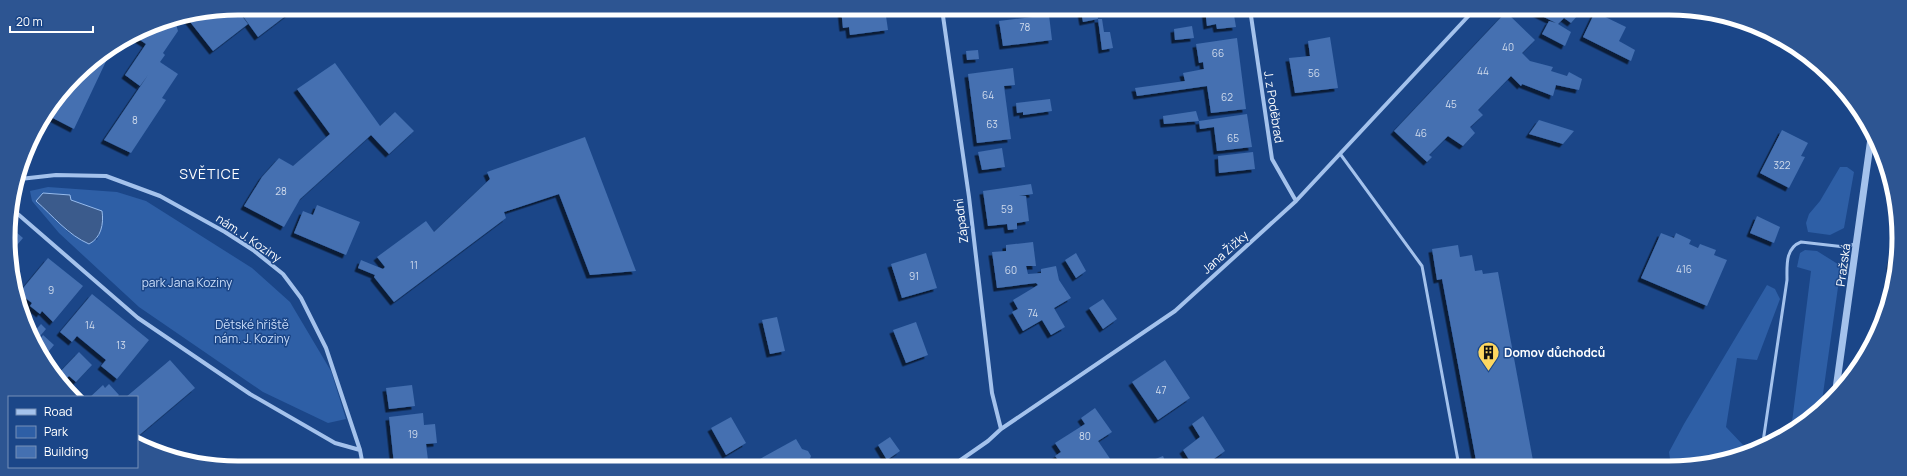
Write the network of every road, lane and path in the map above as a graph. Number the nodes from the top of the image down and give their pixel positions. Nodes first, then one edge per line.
1 (943, 15) edge
2 (1251, 15) edge
3 (1469, 15) edge
4 (1870, 142) edge
5 (1341, 155) junction
6 (23, 179) edge
7 (1296, 201) junction
8 (16, 213) edge
9 (1857, 244) junction
10 (1837, 386) edge
11 (1002, 429) junction
12 (1762, 441) edge
13 (360, 450) junction
14 (362, 461) edge
15 (959, 461) edge
16 (1458, 461) edge

1 - 11 street, Západní
2 - 7 street, J. z Poděbrad
3 - 5 street, Jana Žižky
4 - 9 street, Pražská
5 - 7 street, Jana Žižky
5 - 16 lane
6 - 13 street, nám. J. Koziny
7 - 11 street, Jana Žižky
8 - 13 street
9 - 10 street, Pražská
9 - 12 lane
11 - 15 street, Jana Žižky
13 - 14 street, nám. J. Koziny

